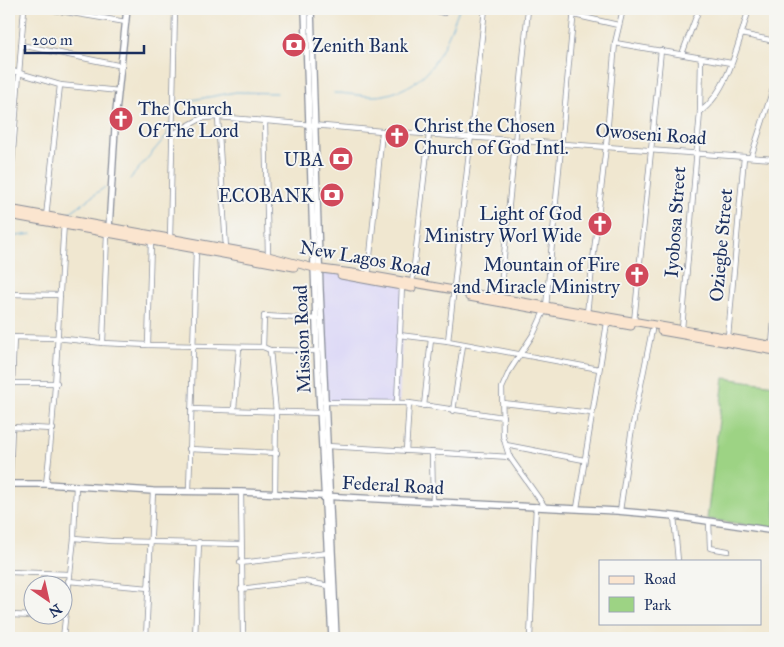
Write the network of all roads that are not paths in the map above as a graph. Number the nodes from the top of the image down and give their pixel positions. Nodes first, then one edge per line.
1 (24, 9) edge
2 (48, 9) edge
3 (127, 9) edge
4 (175, 9) edge
5 (306, 9) edge
6 (311, 9) edge
7 (430, 9) edge
8 (485, 9) edge
9 (528, 9) edge
10 (574, 9) edge
11 (623, 9) edge
12 (698, 9) edge
13 (749, 9) edge
14 (444, 13) dead end
15 (574, 15) junction
16 (126, 22) junction
17 (618, 25) junction
18 (741, 34) junction
19 (775, 41) edge
20 (615, 44) junction
21 (20, 45) junction
22 (661, 50) junction
23 (682, 54) junction
24 (702, 58) junction
25 (731, 63) junction
26 (122, 66) junction
27 (9, 70) edge
28 (18, 72) junction
29 (775, 83) edge
30 (60, 85) junction
31 (119, 91) junction
32 (773, 99) edge
33 (700, 112) junction
34 (218, 117) junction
35 (265, 122) junction
36 (312, 126) junction
37 (382, 131) junction
38 (171, 134) junction
39 (429, 134) junction
40 (470, 137) junction
41 (515, 140) junction
42 (562, 143) junction
43 (606, 146) junction
44 (652, 150) junction
45 (695, 153) junction
46 (744, 157) junction
47 (751, 157) junction
48 (775, 159) edge
49 (9, 203) edge
50 (9, 209) edge
51 (9, 215) edge
52 (46, 217) junction
53 (64, 222) junction
54 (108, 231) junction
55 (170, 239) junction
56 (150, 241) junction
57 (226, 249) junction
58 (196, 250) junction
59 (268, 256) junction
60 (317, 270) junction
61 (368, 278) junction
62 (402, 284) junction
63 (412, 284) junction
64 (454, 292) junction
65 (9, 294) edge
66 (60, 295) junction
67 (500, 297) junction
68 (775, 307) edge
69 (544, 309) junction
70 (587, 313) junction
71 (318, 319) junction
72 (634, 322) junction
73 (607, 323) junction
74 (682, 329) junction
75 (652, 330) junction
76 (399, 335) junction
77 (11, 337) edge
78 (728, 337) junction
79 (56, 338) junction
80 (431, 339) junction
81 (448, 341) junction
82 (103, 343) junction
83 (148, 345) junction
84 (463, 345) junction
85 (194, 346) junction
86 (263, 347) junction
87 (774, 347) edge
88 (239, 348) junction
89 (270, 350) junction
90 (317, 351) junction
91 (520, 354) junction
92 (599, 369) junction
93 (57, 383) junction
94 (10, 384) edge
95 (324, 402) junction
96 (397, 403) junction
97 (409, 403) junction
98 (503, 403) junction
99 (424, 406) junction
100 (191, 408) junction
101 (234, 409) junction
102 (453, 411) junction
103 (276, 412) junction
104 (321, 413) junction
105 (592, 413) junction
106 (503, 417) junction
107 (10, 427) edge
108 (53, 429) junction
109 (506, 445) junction
110 (327, 446) junction
111 (189, 450) junction
112 (406, 451) junction
113 (432, 452) junction
114 (277, 453) junction
115 (510, 457) junction
116 (584, 460) junction
117 (9, 481) edge
118 (46, 484) junction
119 (76, 485) junction
120 (153, 491) junction
121 (189, 491) junction
122 (241, 492) junction
123 (275, 494) junction
124 (328, 497) junction
125 (433, 501) junction
126 (536, 506) junction
127 (545, 507) junction
128 (576, 508) junction
129 (620, 511) junction
130 (674, 516) junction
131 (709, 521) junction
132 (775, 531) edge
133 (74, 538) junction
134 (151, 542) junction
135 (199, 542) junction
136 (240, 544) junction
137 (728, 551) dead end
138 (328, 553) junction
139 (678, 560) edge
140 (240, 563) junction
141 (9, 572) edge
142 (69, 574) joint
143 (72, 581) edge
144 (329, 586) junction
145 (149, 588) junction
146 (242, 589) junction
147 (9, 615) edge
148 (22, 615) edge
149 (64, 624) edge
150 (63, 638) edge
151 (146, 638) edge
152 (195, 638) edge
153 (243, 638) edge
154 (332, 638) edge
155 (336, 638) edge
156 (530, 638) edge

1 - 21 street
2 - 16 street
3 - 16 street
4 - 38 street
5 - 36 street, Mission Road
6 - 36 street, Mission Road
7 - 14 street
8 - 40 street
9 - 41 street
10 - 15 street
11 - 17 street
12 - 23 street
13 - 18 street
15 - 17 street
15 - 42 street
16 - 26 street
17 - 20 street
18 - 19 street
18 - 25 street
20 - 22 street
20 - 43 street
21 - 26 street
21 - 28 street
22 - 23 street
22 - 44 street
23 - 24 street
24 - 25 street
24 - 33 street, Iyobosa Street
25 - 33 street
26 - 31 street
27 - 28 street
28 - 30 street
28 - 49 street
29 - 32 street
30 - 31 street
30 - 52 street
31 - 54 street
32 - 47 street
33 - 45 street, Iyobosa Street
34 - 35 street, Owoseni Road
34 - 38 street, Owoseni Road
34 - 57 street
35 - 36 street, Owoseni Road
35 - 59 street
36 - 37 street, Owoseni Road
36 - 60 street, Mission Road
37 - 39 street, Owoseni Road
37 - 61 street
38 - 55 street
39 - 40 street, Owoseni Road
39 - 63 street
40 - 41 street, Owoseni Road
40 - 64 street
41 - 42 street, Owoseni Road
41 - 67 street
42 - 43 street, Owoseni Road
42 - 69 street
43 - 44 street, Owoseni Road
43 - 70 street
44 - 45 street, Owoseni Road
44 - 72 street
45 - 46 street, Owoseni Road
45 - 74 street, Iyobosa Street
46 - 47 street, Owoseni Road
46 - 78 street, Oziegbe Street
47 - 48 street, Owoseni Road
50 - 52 main road, New Lagos Road
51 - 53 main road, New Lagos Road
52 - 53 main road, New Lagos Road
53 - 54 main road, New Lagos Road
53 - 66 street
54 - 55 main road, New Lagos Road
54 - 56 main road, New Lagos Road
54 - 82 street
55 - 57 main road, New Lagos Road
56 - 58 main road, New Lagos Road
56 - 83 street
57 - 59 main road, New Lagos Road
58 - 60 main road, New Lagos Road
58 - 85 street
59 - 60 main road, New Lagos Road
60 - 61 main road, New Lagos Road
60 - 71 street, Mission Road
60 - 95 street, Mission Road
61 - 62 main road, New Lagos Road
62 - 63 main road, New Lagos Road
62 - 64 main road, New Lagos Road
62 - 76 street
63 - 64 main road, New Lagos Road
64 - 67 main road, New Lagos Road
64 - 69 main road, New Lagos Road
64 - 81 street
65 - 66 street
66 - 79 street
67 - 69 main road, New Lagos Road
68 - 87 street
69 - 70 main road, New Lagos Road
69 - 73 main road, New Lagos Road
69 - 91 street
70 - 72 main road, New Lagos Road
71 - 86 street
71 - 90 street, Mission Road
72 - 74 main road, New Lagos Road
73 - 75 main road, New Lagos Road
73 - 92 street
74 - 78 main road, New Lagos Road
75 - 87 main road, New Lagos Road
75 - 129 street
76 - 80 street
76 - 96 street
77 - 79 street
77 - 94 street
78 - 87 main road, New Lagos Road
79 - 82 street
79 - 93 street
80 - 81 street
80 - 99 street
81 - 84 street
82 - 83 street
83 - 85 street
84 - 91 street
84 - 102 street
85 - 88 street
85 - 100 street
86 - 88 street
86 - 89 street
88 - 101 street
89 - 90 street
89 - 103 street
90 - 104 street, Mission Road
91 - 92 street
91 - 98 street
92 - 105 street
93 - 94 street
93 - 108 street
95 - 96 street
95 - 110 street, Mission Road
96 - 97 street
97 - 99 street
97 - 112 street
98 - 105 street
98 - 106 street
99 - 102 street
100 - 101 street
100 - 111 street
101 - 103 street
102 - 106 street
103 - 104 street
103 - 114 street
104 - 124 street, Mission Road
105 - 116 street
106 - 109 street
107 - 108 street
107 - 117 street
108 - 118 street
109 - 115 street
109 - 116 street
110 - 112 street
110 - 124 street, Mission Road
111 - 114 street
111 - 121 street
112 - 113 street
113 - 115 street
113 - 125 street
114 - 123 street
115 - 127 street
116 - 128 street
117 - 118 street, Federal Road
118 - 119 street, Federal Road
119 - 120 street, Federal Road
119 - 133 street
120 - 121 street, Federal Road
120 - 134 street
121 - 122 street, Federal Road
122 - 123 street, Federal Road
122 - 136 street
123 - 124 street, Federal Road
124 - 125 street, Federal Road
124 - 138 street, Mission Road
124 - 155 street, Mission Road
125 - 126 street, Federal Road
126 - 127 street, Federal Road
126 - 156 street
127 - 128 street, Federal Road
128 - 129 street, Federal Road
129 - 130 street, Federal Road
130 - 131 street, Federal Road
130 - 139 street
131 - 132 street, Federal Road
131 - 137 street
133 - 134 street
133 - 142 street
134 - 135 street
134 - 145 street
135 - 136 street
135 - 152 street
136 - 140 street
138 - 140 street
138 - 144 street, Mission Road
140 - 146 street
141 - 142 street
143 - 145 street
144 - 146 street
144 - 154 street, Mission Road
145 - 151 street
146 - 153 street
147 - 148 street
149 - 150 street

